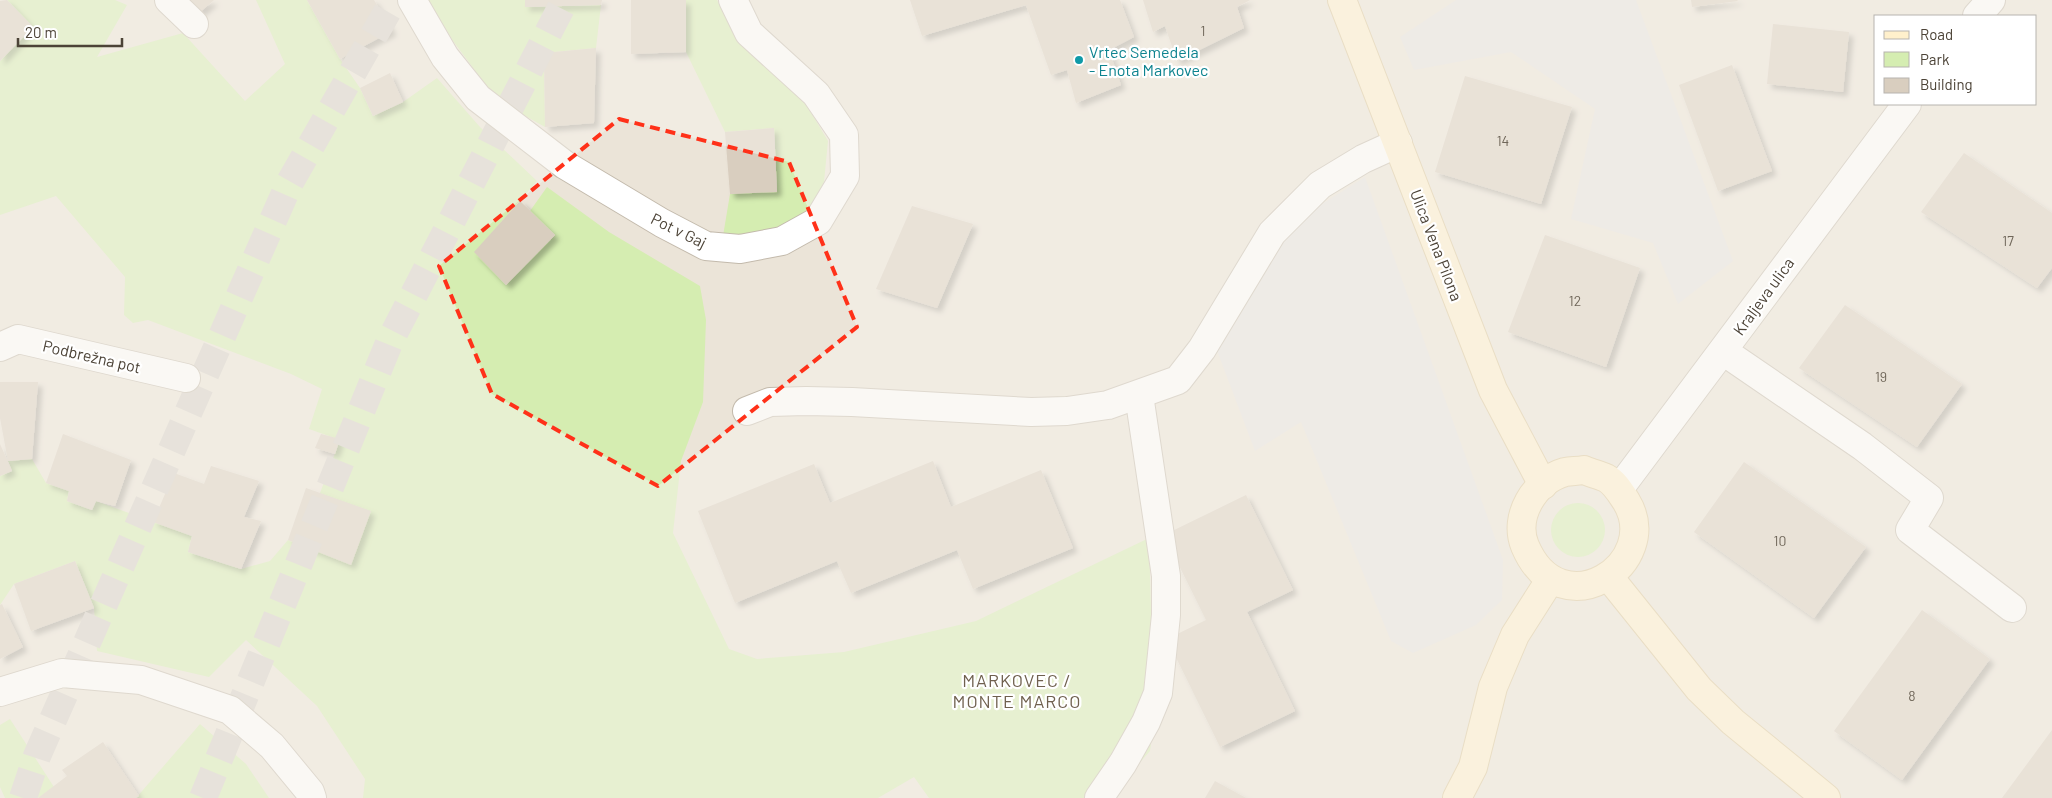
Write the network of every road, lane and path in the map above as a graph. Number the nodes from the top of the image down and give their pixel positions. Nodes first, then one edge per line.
1 (168, 0) edge
2 (412, 0) edge
3 (733, 0) edge
4 (1342, 0) edge
5 (1991, 0) edge
6 (1978, 15) edge
7 (194, 24) dead end
8 (1906, 105) edge
9 (1398, 143) junction
10 (0, 347) edge
11 (1723, 352) junction
12 (186, 378) dead end
13 (1140, 395) junction
14 (747, 411) dead end
15 (1543, 485) junction
16 (1619, 489) junction
17 (1609, 577) junction
18 (1550, 580) junction
19 (2012, 608) dead end
20 (0, 692) edge
21 (312, 798) edge
22 (1099, 798) edge
23 (1457, 798) edge
24 (1826, 798) edge

1 - 7 street
2 - 3 street, Pot v Gaj
4 - 9 street, Ulica Vena Pilona
5 - 6 street
8 - 11 street, Kraljeva ulica
9 - 13 street
9 - 15 street, Ulica Vena Pilona
10 - 12 street, Podbrežna pot
11 - 16 street, Kraljeva ulica
11 - 19 street
13 - 14 street
13 - 22 street
15 - 16 street
15 - 18 street
16 - 17 street
17 - 18 street
17 - 24 street
18 - 23 street
20 - 21 street

